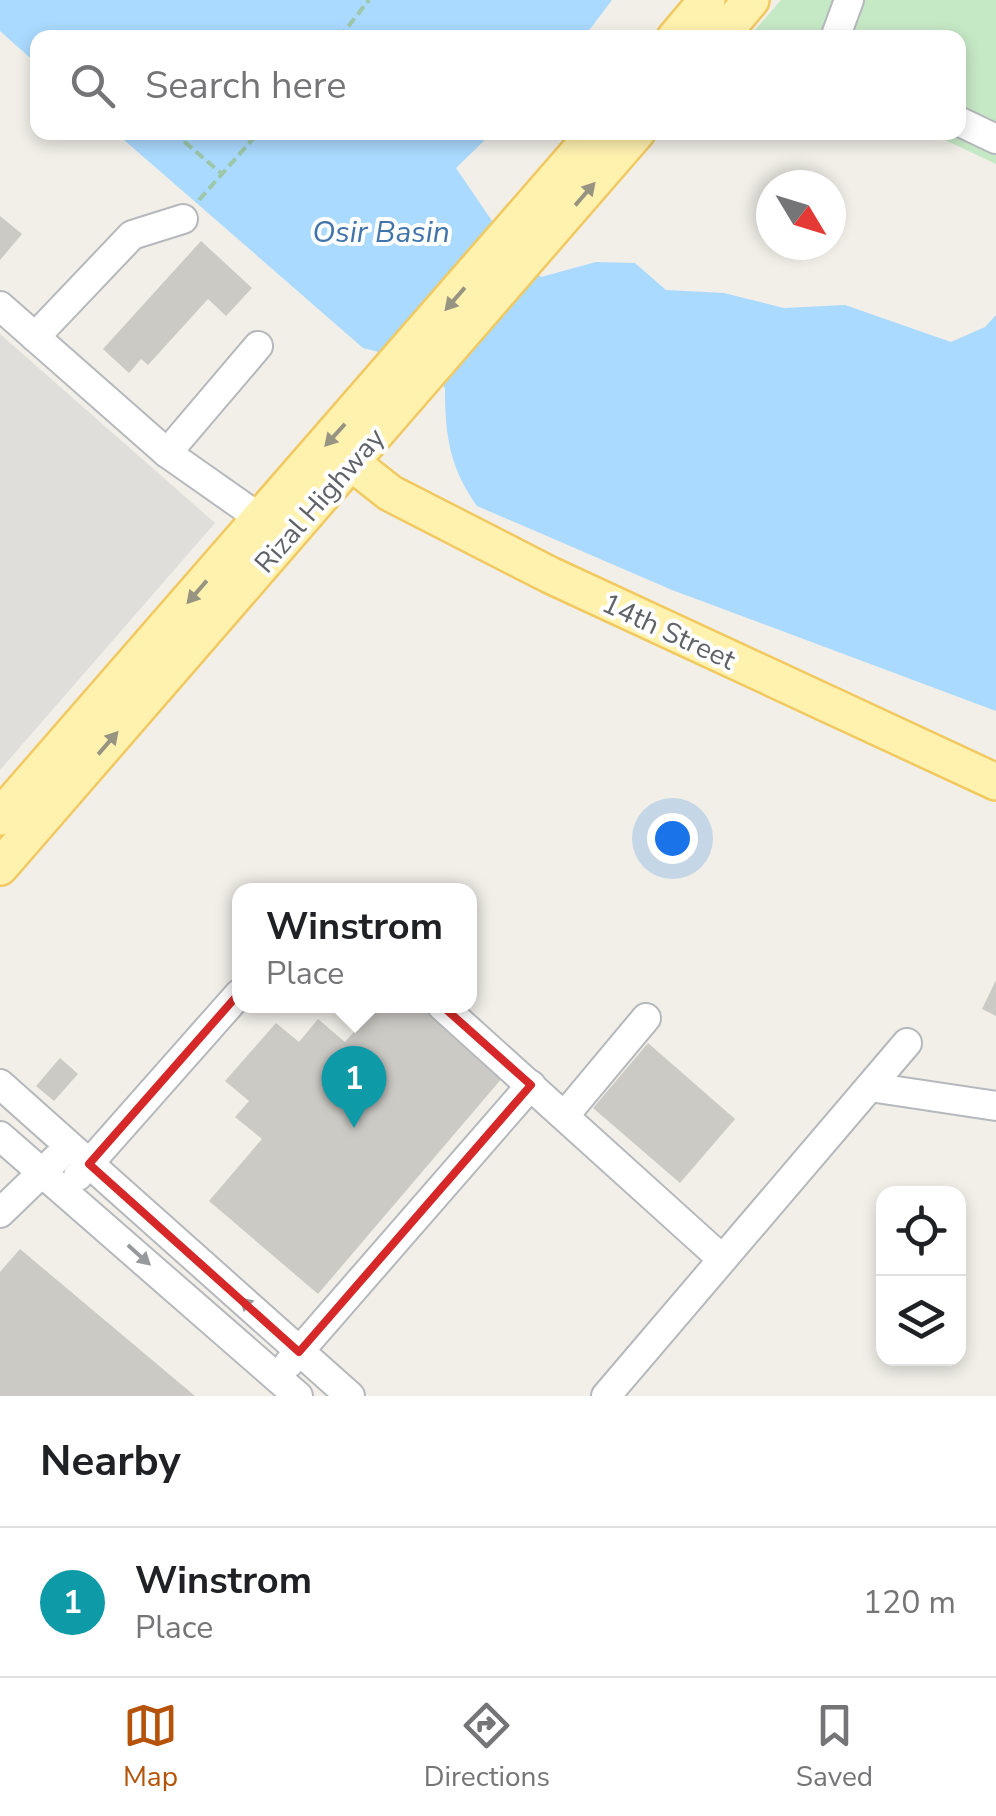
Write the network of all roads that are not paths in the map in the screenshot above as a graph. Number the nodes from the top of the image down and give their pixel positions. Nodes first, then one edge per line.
1 (707, 0) edge
2 (751, 0) edge
3 (850, 0) edge
4 (683, 30) edge
5 (725, 30) edge
6 (838, 30) edge
7 (966, 125) edge
8 (996, 138) edge
9 (591, 140) edge
10 (629, 140) edge
11 (183, 219) road end
12 (522, 245) junction
13 (0, 306) edge
14 (35, 337) junction
15 (258, 346) dead end
16 (411, 372) junction
17 (167, 453) junction
18 (352, 463) junction
19 (261, 519) junction
20 (996, 782) edge
21 (0, 817) edge
22 (0, 867) edge
23 (232, 1001) edge
24 (450, 1013) edge
25 (646, 1018) dead end
26 (907, 1043) dead end
27 (0, 1084) edge
28 (531, 1085) junction
29 (870, 1086) junction
30 (996, 1106) edge
31 (565, 1115) junction
32 (0, 1136) edge
33 (78, 1154) junction
34 (55, 1182) junction
35 (0, 1214) edge
36 (722, 1259) junction
37 (299, 1352) junction
38 (276, 1377) junction
39 (298, 1396) edge
40 (350, 1396) edge
41 (606, 1396) edge

1 - 4 main road
2 - 5 main road
3 - 6 street
7 - 8 street
9 - 12 main road, Rizal Highway
12 -> 10 main road, Rizal Highway
11 - 14 street
12 - 16 main road, Rizal Highway
13 - 14 street
14 - 17 street
15 - 17 street
16 - 18 main road, Rizal Highway
16 -> 19 main road, Rizal Highway
17 - 19 street
18 - 20 main road, 14th Street
22 -> 18 main road, Rizal Highway
19 -> 21 main road, Rizal Highway
23 - 33 street
24 - 28 street
25 - 31 street
26 - 29 street
27 - 33 street
28 - 31 street
28 - 37 street
29 - 30 street
29 - 36 street
31 - 36 street
32 - 34 street
33 - 34 street
37 -> 33 street
34 - 35 street
34 -> 38 street
36 - 41 street
37 - 38 street
37 - 40 street
38 - 39 street

